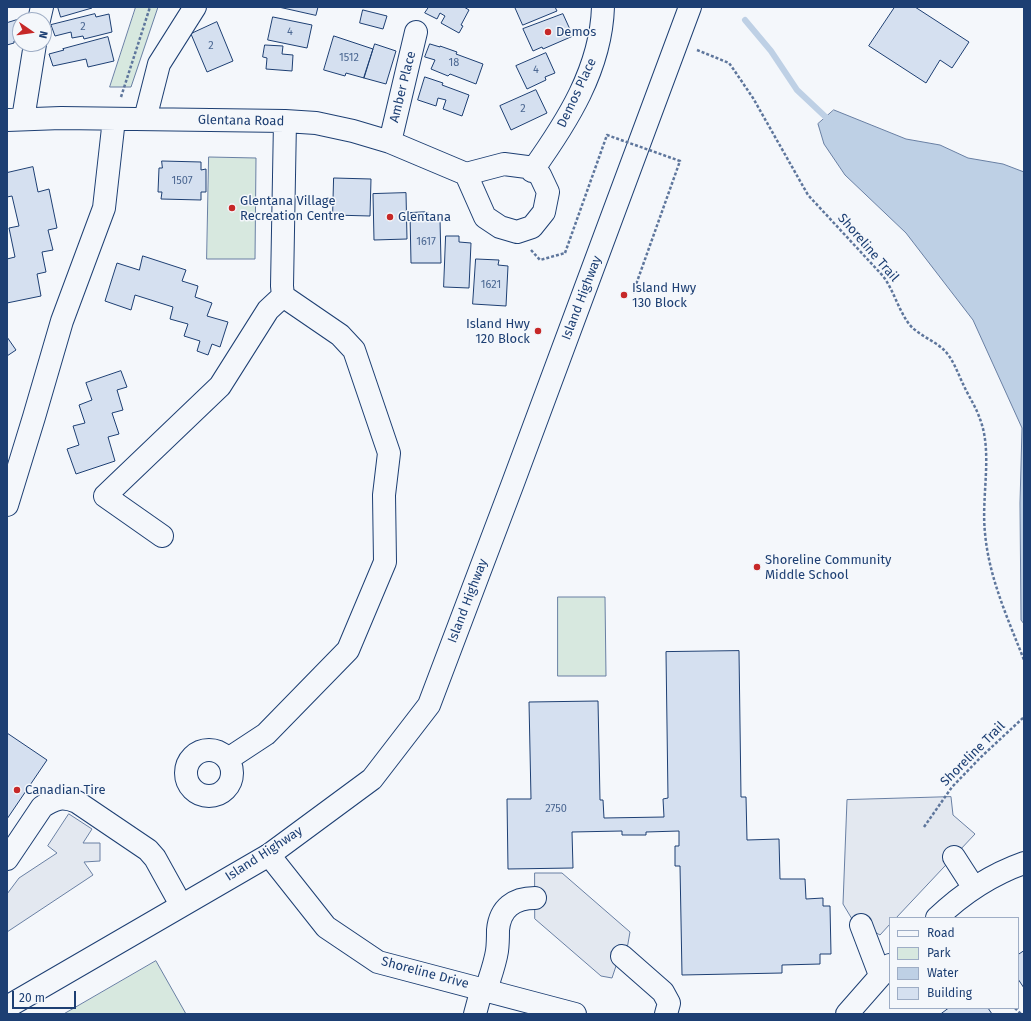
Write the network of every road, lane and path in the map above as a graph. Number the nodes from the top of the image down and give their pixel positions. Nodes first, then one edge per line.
1 (150, 7) edge
2 (195, 7) edge
3 (603, 7) edge
4 (690, 7) edge
5 (416, 32) dead end
6 (678, 43) junction
7 (33, 52) edge
8 (15, 119) edge
9 (114, 119) junction
10 (145, 119) junction
11 (285, 121) junction
12 (390, 142) junction
13 (532, 171) junction
14 (466, 174) junction
15 (524, 230) junction
16 (632, 293) dead end
17 (283, 296) junction
18 (7, 505) edge
19 (162, 536) dead end
20 (1024, 660) edge
21 (1024, 717) edge
22 (228, 760) dead end
23 (924, 827) dead end
24 (269, 854) junction
25 (954, 857) dead end
26 (7, 859) edge
27 (1024, 862) edge
28 (974, 888) junction
29 (535, 898) dead end
30 (181, 905) junction
31 (938, 917) edge
32 (862, 925) dead end
33 (622, 956) dead end
34 (885, 970) edge
35 (484, 989) junction
36 (517, 1006) edge
37 (7, 1007) edge
38 (475, 1014) edge
39 (575, 1014) edge
40 (666, 1014) edge
41 (847, 1014) edge

1 - 9 path
2 - 10 street
3 - 13 street, Demos Place
4 - 6 street, Island Highway
5 - 12 street, Amber Place
6 - 20 path, Shoreline Trail
6 - 24 street, Island Highway
7 - 8 street
8 - 9 street, Glentana Road
9 - 10 street, Glentana Road
9 - 18 street
10 - 11 street, Glentana Road
11 - 12 street, Glentana Road
11 - 17 street
12 - 14 street, Glentana Road
13 - 14 street
13 - 15 street
14 - 15 street
15 - 16 path, bridge
17 - 19 street
17 - 22 street
21 - 23 path, Shoreline Trail
24 - 30 street, Island Highway
24 - 35 street, Shoreline Drive
25 - 28 street
26 - 30 street
27 - 28 street
28 - 31 street
29 - 35 street
30 - 37 street, Island Highway
32 - 34 street
33 - 40 street
34 - 41 street
35 - 36 street, Shoreline Drive
35 - 38 street
36 - 39 street, Shoreline Drive

